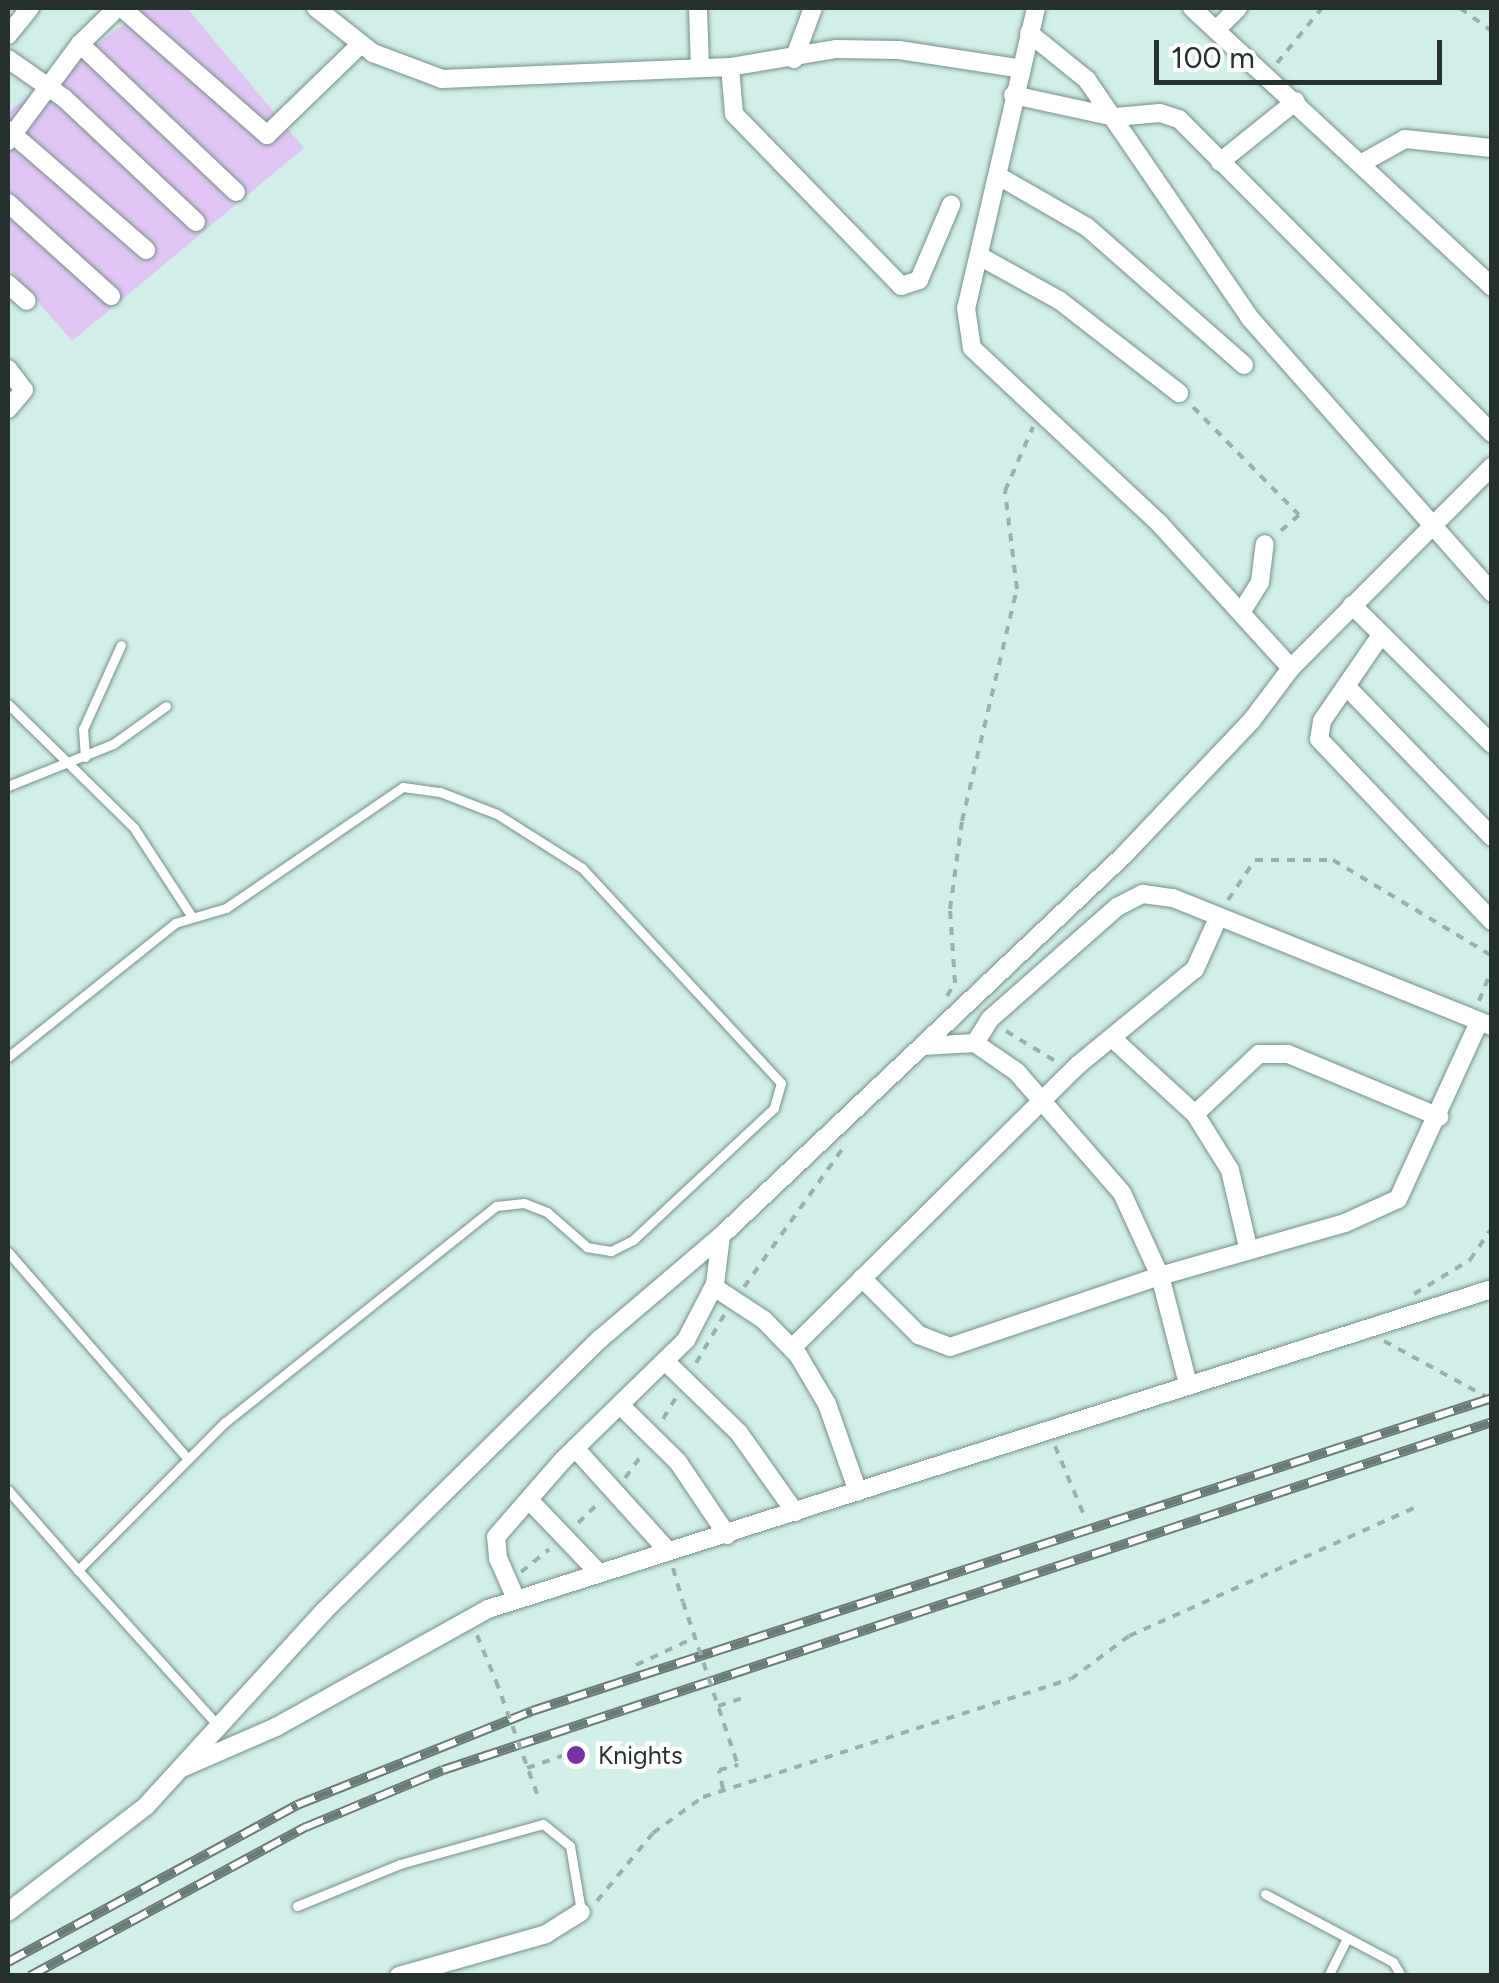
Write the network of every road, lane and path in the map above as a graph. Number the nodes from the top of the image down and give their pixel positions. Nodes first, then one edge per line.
1 (30, 8) edge
2 (119, 8) edge
3 (316, 8) edge
4 (698, 8) edge
5 (813, 8) edge
6 (1036, 8) edge
7 (1192, 8) edge
8 (1238, 8) edge
9 (1322, 8) edge
10 (1460, 8) edge
11 (1216, 30) junction
12 (1492, 31) edge
13 (1030, 33) junction
14 (8, 35) edge
15 (80, 44) junction
16 (360, 44) junction
17 (8, 59) edge
18 (794, 59) junction
19 (730, 67) junction
20 (700, 68) junction
21 (1017, 68) junction
22 (1268, 74) junction
23 (49, 86) junction
24 (1013, 96) junction
25 (1296, 101) junction
26 (1115, 117) junction
27 (10, 135) edge
28 (1492, 148) edge
29 (1220, 162) junction
30 (1362, 162) junction
31 (1000, 177) junction
32 (236, 192) dead end
33 (8, 203) edge
34 (951, 206) dead end
35 (196, 222) dead end
36 (146, 250) dead end
37 (980, 257) junction
38 (8, 284) edge
39 (1492, 288) edge
40 (111, 296) dead end
41 (27, 301) dead end
42 (1244, 364) dead end
43 (8, 369) edge
44 (1179, 393) joint
45 (8, 408) edge
46 (1040, 412) junction
47 (1492, 432) edge
48 (1492, 466) edge
49 (1432, 525) junction
50 (1265, 544) joint
51 (1492, 593) edge
52 (1352, 606) junction
53 (1242, 611) junction
54 (1381, 635) junction
55 (120, 646) dead end
56 (1292, 668) junction
57 (1346, 686) junction
58 (8, 704) edge
59 (166, 706) dead end
60 (1492, 744) edge
61 (85, 757) junction
62 (71, 764) junction
63 (8, 786) edge
64 (1492, 837) edge
65 (192, 916) junction
66 (1218, 918) junction
67 (1492, 921) edge
68 (1492, 956) edge
69 (1492, 968) edge
70 (945, 998) dead end
71 (990, 1019) junction
72 (1485, 1024) edge
73 (1112, 1038) junction
74 (975, 1044) junction
75 (922, 1046) junction
76 (8, 1057) edge
77 (1078, 1065) junction
78 (1042, 1100) junction
79 (1195, 1114) junction
80 (1439, 1116) junction
81 (1492, 1227) edge
82 (720, 1236) junction
83 (1248, 1246) junction
84 (8, 1252) edge
85 (1160, 1276) junction
86 (862, 1278) junction
87 (714, 1287) junction
88 (1492, 1288) edge
89 (1406, 1298) dead end
90 (1358, 1327) junction
91 (792, 1348) junction
92 (665, 1361) junction
93 (1188, 1384) junction
94 (1486, 1396) dead end
95 (620, 1405) junction
96 (1050, 1434) junction
97 (576, 1448) junction
98 (188, 1459) junction
99 (8, 1490) edge
100 (858, 1492) junction
101 (528, 1500) junction
102 (1418, 1506) dead end
103 (795, 1512) junction
104 (1086, 1520) dead end
105 (727, 1535) junction
106 (668, 1551) junction
107 (78, 1570) junction
108 (598, 1573) junction
109 (675, 1579) dead end
110 (516, 1599) junction
111 (696, 1636) junction
112 (478, 1637) dead end
113 (636, 1663) dead end
114 (744, 1697) dead end
115 (718, 1706) junction
116 (216, 1724) junction
117 (562, 1756) dead end
118 (182, 1768) junction
119 (528, 1768) junction
120 (722, 1789) junction
121 (539, 1799) dead end
122 (1265, 1894) dead end
123 (297, 1906) dead end
124 (8, 1912) edge
125 (581, 1912) junction
126 (1348, 1938) junction
127 (399, 1976) edge
128 (1328, 1976) edge
129 (1402, 1976) edge

1 - 14 street
2 - 15 street
2 - 16 street
3 - 16 street
4 - 20 street
5 - 18 street
6 - 13 street
7 - 11 street
8 - 11 street
9 - 22 path
10 - 12 path
11 - 22 street
13 - 21 street
13 - 26 street
15 - 23 street
15 - 32 street
16 - 20 street
17 - 23 street
18 - 19 street
18 - 21 street
19 - 20 street
19 - 34 street
21 - 24 street
22 - 25 street
23 - 27 street
23 - 35 street
24 - 26 street
24 - 31 street
25 - 29 street
25 - 30 street
26 - 29 street
26 - 49 street
27 - 36 street
28 - 30 street
29 - 47 street
30 - 39 street
31 - 37 street
31 - 42 street
33 - 40 street
37 - 44 street
37 - 46 street
38 - 41 street
43 - 45 street
44 - 50 path
46 - 53 street
46 - 70 path
48 - 49 street
49 - 51 street
49 - 52 street
50 - 53 street
52 - 54 street
52 - 56 street
53 - 56 street
54 - 57 street
54 - 60 street
55 - 61 lane
56 - 75 street
57 - 64 street
57 - 67 street
58 - 62 lane
59 - 61 lane
61 - 62 lane
62 - 63 lane
62 - 65 lane
65 - 76 lane
65 - 98 lane
66 - 68 path
66 - 71 street
66 - 72 street
66 - 73 street
69 - 72 path
71 - 74 street
71 - 77 path
72 - 80 street
73 - 77 street
73 - 79 street
74 - 75 street
74 - 78 street
75 - 82 street
77 - 78 street
78 - 85 street
78 - 86 street
79 - 80 street
79 - 83 street
80 - 83 street
81 - 89 path
82 - 87 street
82 - 116 street
83 - 85 street
84 - 98 lane
85 - 86 street
85 - 93 street
86 - 91 street
87 - 91 street
87 - 92 street
88 - 90 street
90 - 93 street
90 - 94 path
91 - 100 street
92 - 95 street
92 - 103 street
93 - 96 street
95 - 97 street
95 - 105 street
96 - 100 street
96 - 104 path
97 - 101 street
97 - 106 street
98 - 107 lane
99 - 107 lane
100 - 103 street
101 - 108 street
101 - 110 street
102 - 120 path
103 - 105 street
105 - 106 street
106 - 108 street
107 - 116 lane
108 - 110 street
109 - 111 path, bridge
110 - 118 street
111 - 113 path
111 - 115 path, bridge
112 - 119 path, bridge
114 - 115 path
115 - 120 path, bridge
116 - 118 street
117 - 119 path
118 - 124 street
119 - 121 path, bridge
120 - 125 path
122 - 126 lane
123 - 125 lane
125 - 127 street
126 - 128 lane
126 - 129 lane

